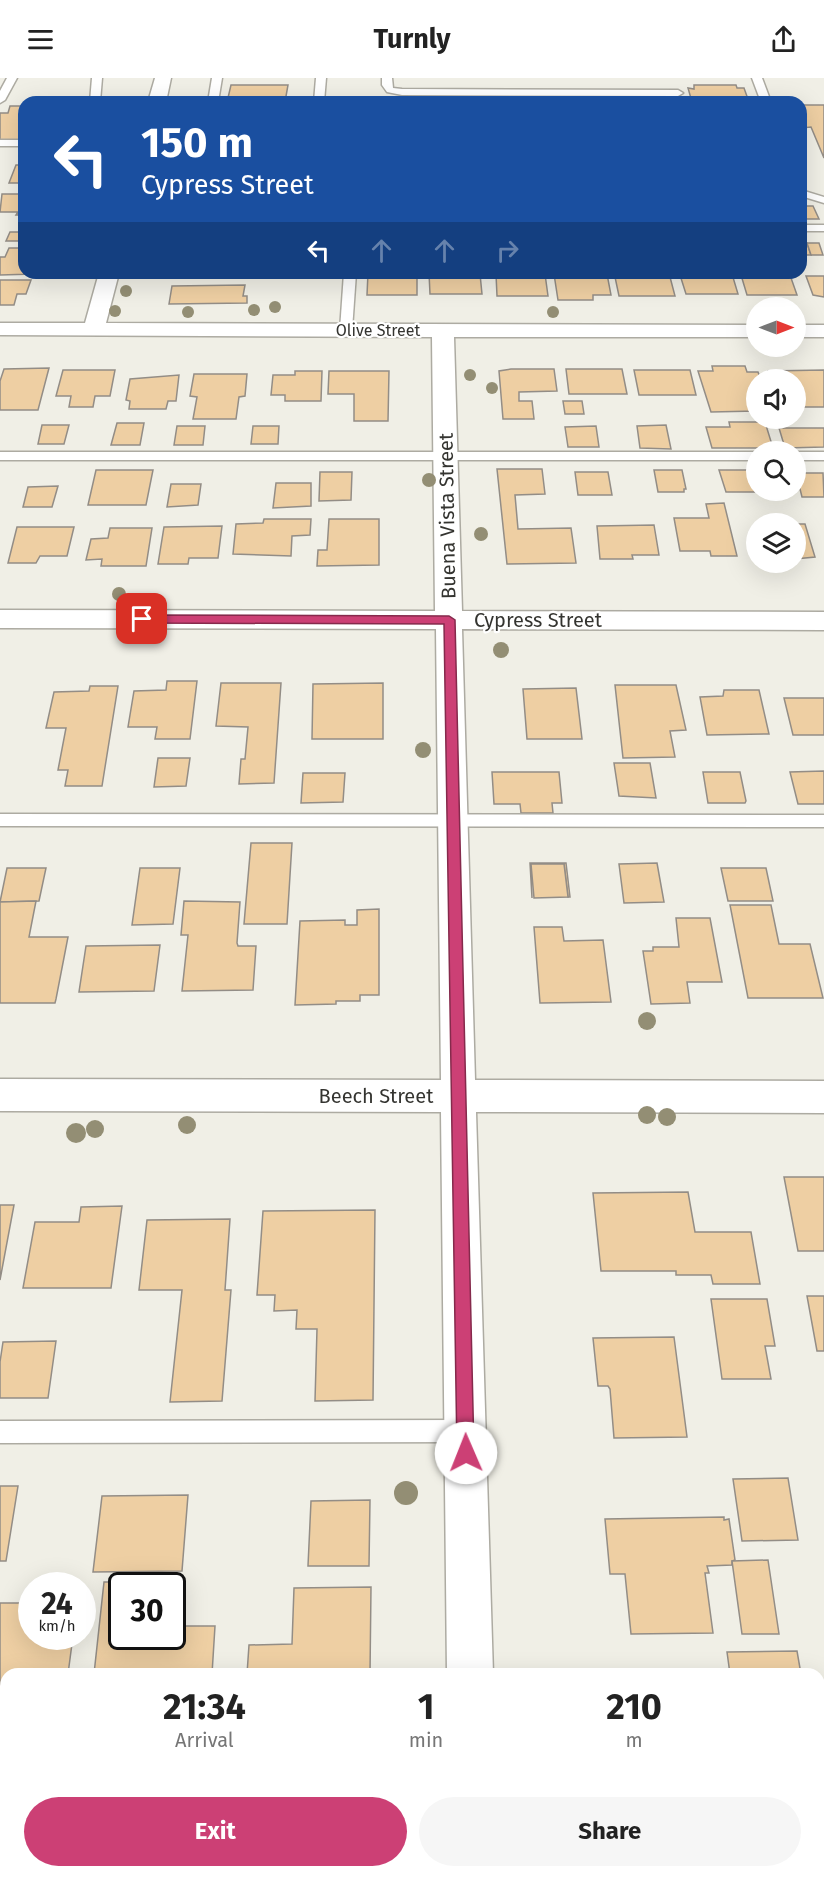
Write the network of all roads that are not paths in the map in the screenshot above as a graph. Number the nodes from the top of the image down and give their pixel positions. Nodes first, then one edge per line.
1 (12, 78) edge
2 (97, 78) edge
3 (163, 78) edge
4 (217, 78) edge
5 (321, 78) edge
6 (387, 78) edge
7 (757, 78) edge
8 (390, 90) junction
9 (571, 93) edge
10 (678, 94) edge
11 (96, 96) edge
12 (158, 96) edge
13 (214, 96) edge
14 (320, 96) edge
15 (383, 96) edge
16 (764, 96) edge
17 (0, 100) edge
18 (0, 143) edge
19 (18, 143) edge
20 (807, 195) edge
21 (824, 200) edge
22 (807, 228) edge
23 (824, 228) edge
24 (107, 279) edge
25 (350, 279) edge
26 (0, 329) edge
27 (94, 330) junction
28 (346, 330) junction
29 (443, 330) junction
30 (746, 331) edge
31 (806, 331) edge
32 (824, 331) edge
33 (0, 456) edge
34 (446, 456) junction
35 (746, 456) edge
36 (806, 456) edge
37 (824, 456) edge
38 (0, 619) edge
39 (449, 620) junction
40 (824, 621) edge
41 (0, 820) edge
42 (453, 820) junction
43 (824, 821) edge
44 (0, 1095) edge
45 (458, 1096) junction
46 (824, 1097) edge
47 (465, 1431) junction
48 (0, 1432) edge
49 (470, 1668) edge

1 - 17 lane
2 - 11 lane
3 - 12 street
4 - 13 lane
5 - 14 lane
6 - 8 lane
7 - 16 lane
8 - 9 lane
8 - 15 lane
9 - 10 lane
18 - 19 lane
20 - 21 lane
22 - 23 lane
24 - 27 street
25 - 28 lane
26 - 27 street, Olive Street
27 - 28 street, Olive Street
28 - 29 street, Olive Street
29 - 30 street, Olive Street
29 - 34 street, Buena Vista Street
31 - 32 street
33 - 34 lane
34 - 35 lane
34 - 39 street, Buena Vista Street
36 - 37 lane
38 - 39 street, Cypress Street
39 - 40 street, Cypress Street
39 - 42 street, Buena Vista Street
41 - 42 lane
42 - 43 lane
42 - 45 street, Buena Vista Street
44 - 45 street, Beech Street
45 - 46 street, Beech Street
45 - 47 street, Buena Vista Street
47 - 48 lane
47 - 49 street, Buena Vista Street

